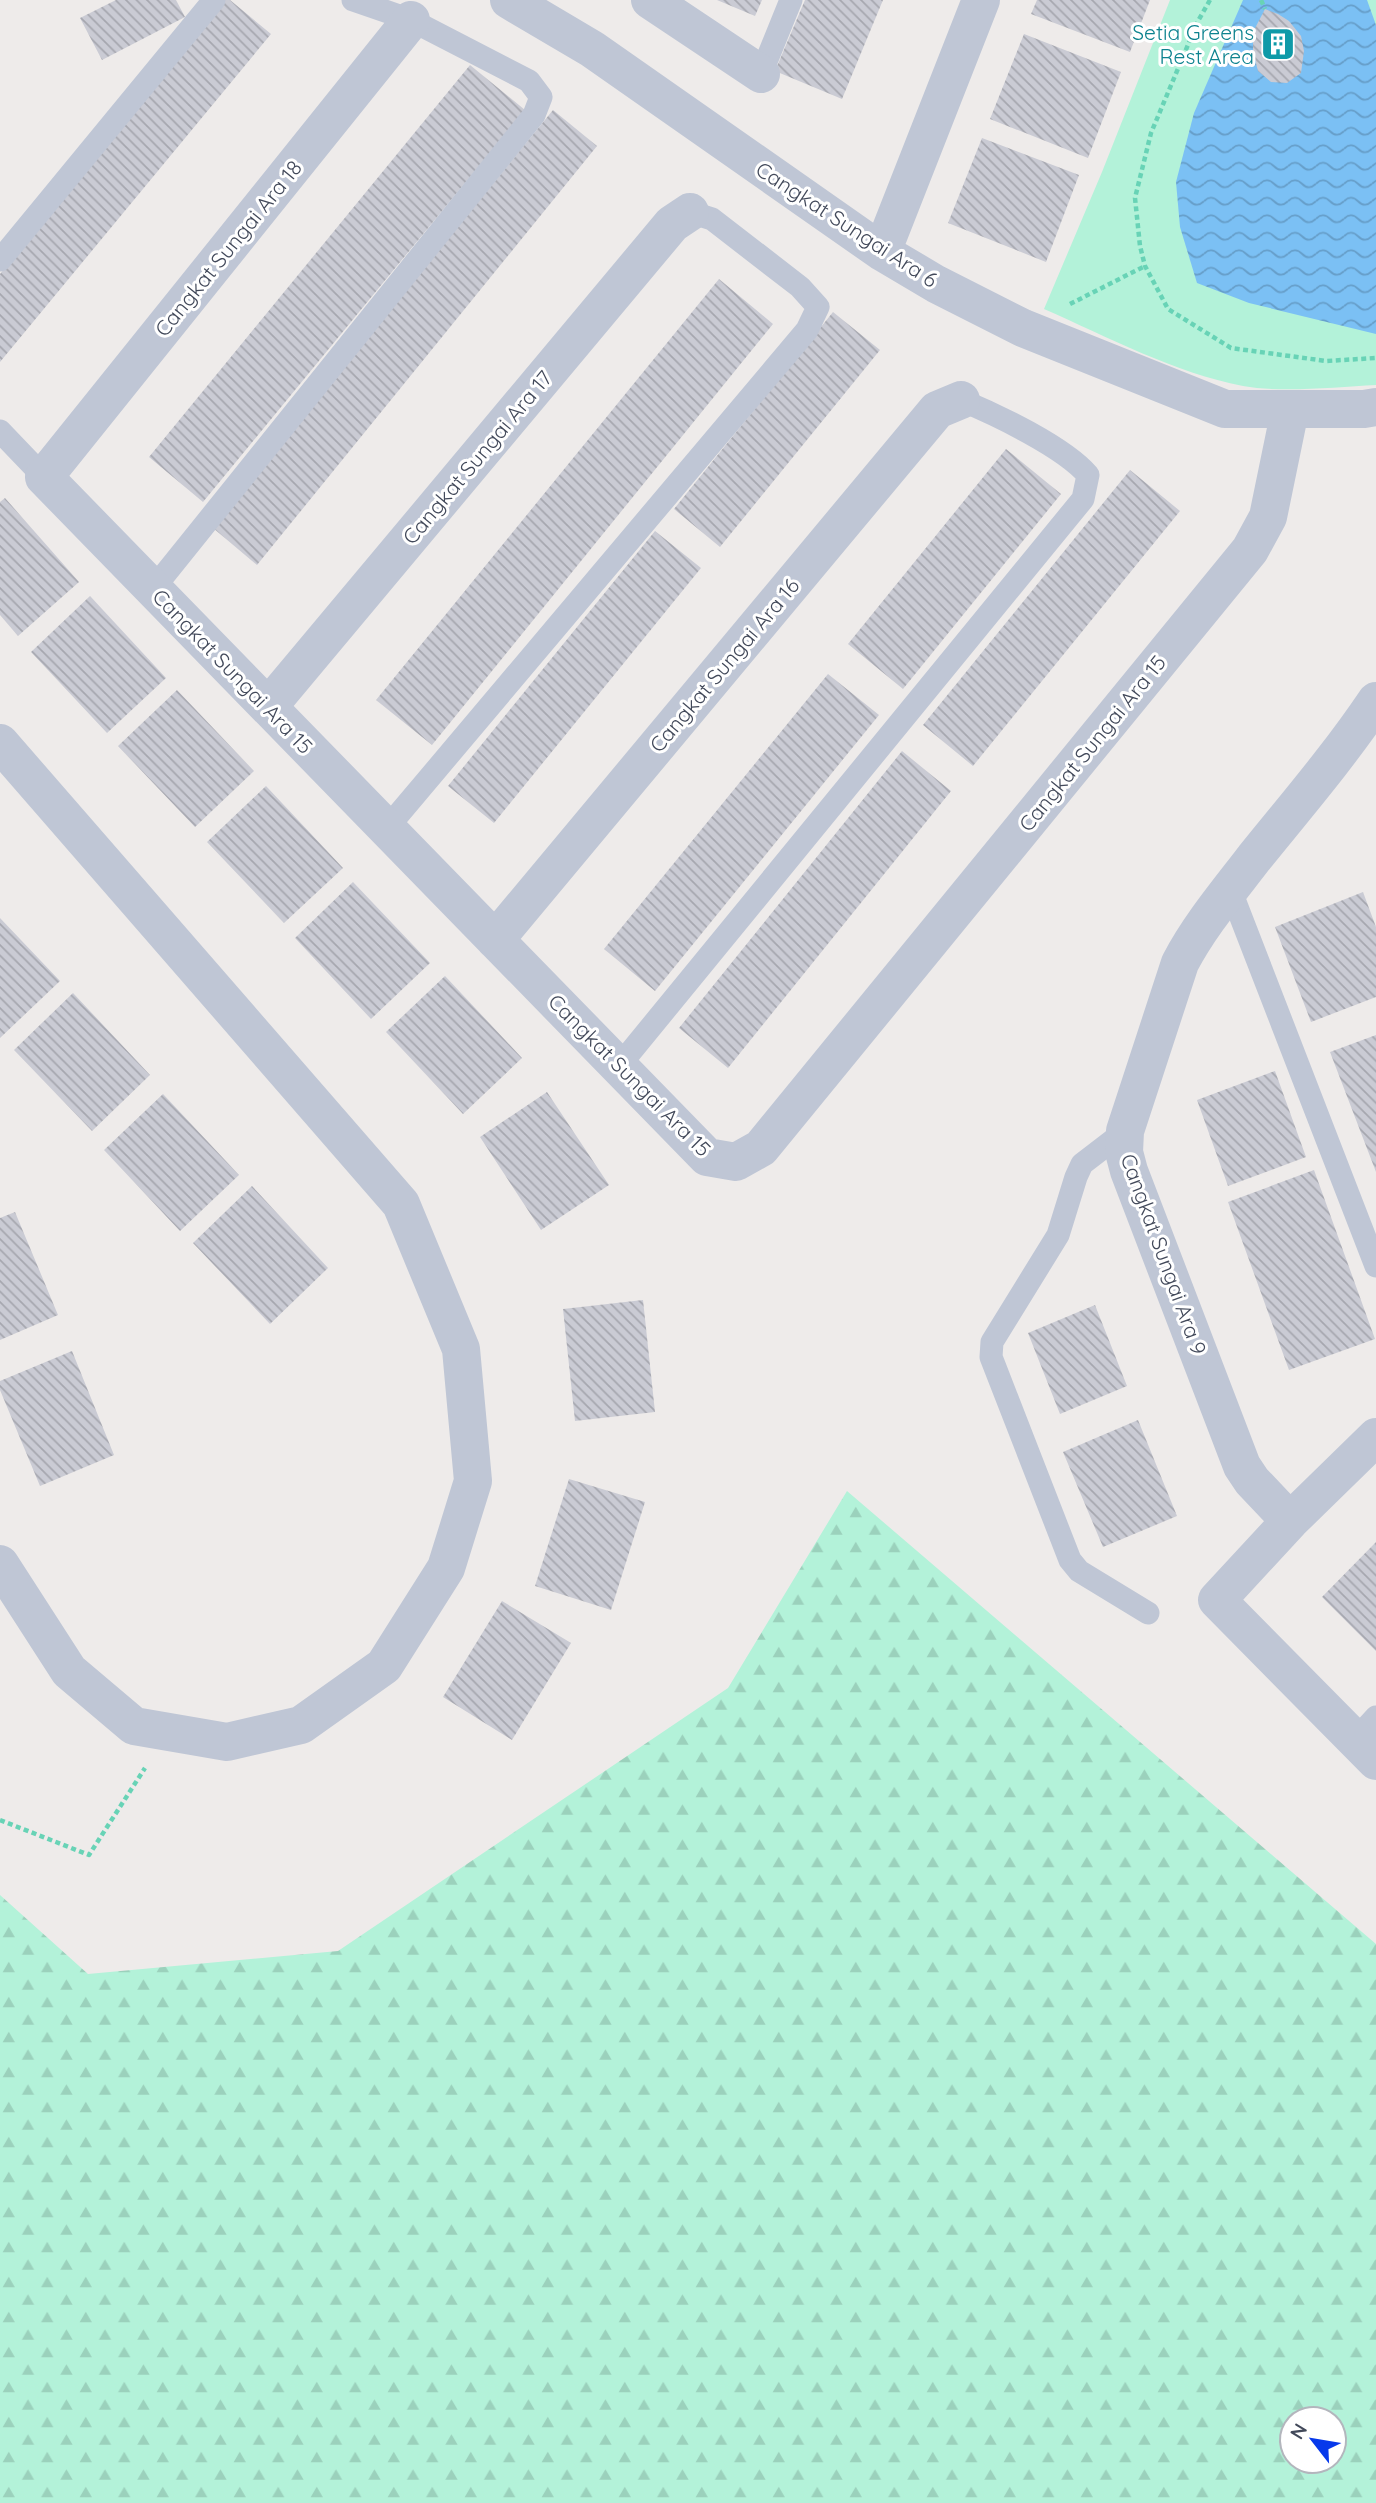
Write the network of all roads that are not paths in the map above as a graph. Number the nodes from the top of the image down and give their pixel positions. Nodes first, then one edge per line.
1 (214, 0) edge
2 (353, 0) edge
3 (509, 0) edge
4 (650, 0) edge
5 (791, 0) edge
6 (981, 0) edge
7 (411, 20) junction
8 (761, 74) joint
9 (690, 212) joint
10 (881, 252) junction
11 (0, 260) edge
12 (961, 400) joint
13 (1376, 407) edge
14 (1290, 410) junction
15 (0, 431) edge
16 (44, 477) junction
17 (153, 589) junction
18 (1376, 701) edge
19 (268, 707) junction
20 (0, 743) edge
21 (1365, 743) edge
22 (387, 828) junction
23 (1230, 889) junction
24 (495, 940) junction
25 (619, 1066) junction
26 (1125, 1131) junction
27 (1376, 1266) edge
28 (1376, 1437) edge
29 (1290, 1521) junction
30 (0, 1564) edge
31 (1148, 1613) dead end
32 (1369, 1739) edge

1 - 11 lane
2 - 7 lane
3 - 10 street, Cangkat Sungai Ara 6
4 - 8 street
5 - 8 lane
6 - 10 street
7 - 16 street, Cangkat Sungai Ara 18
7 - 17 lane
9 - 19 street, Cangkat Sungai Ara 17
9 - 22 lane
10 - 14 street, Cangkat Sungai Ara 6
12 - 24 street, Cangkat Sungai Ara 16
12 - 25 lane
13 - 14 street, Cangkat Sungai Ara 6
14 - 25 street, Cangkat Sungai Ara 15
15 - 16 lane
16 - 17 street, Cangkat Sungai Ara 15
17 - 19 street, Cangkat Sungai Ara 15
18 - 21 street, Cangkat Sungai Ara 9
19 - 22 street, Cangkat Sungai Ara 15
20 - 30 street
21 - 23 street, Cangkat Sungai Ara 9
22 - 24 street, Cangkat Sungai Ara 15
23 - 26 street, Cangkat Sungai Ara 9
23 - 27 lane
24 - 25 street, Cangkat Sungai Ara 15
26 - 29 street, Cangkat Sungai Ara 9
26 - 31 lane
28 - 29 street
29 - 32 street

